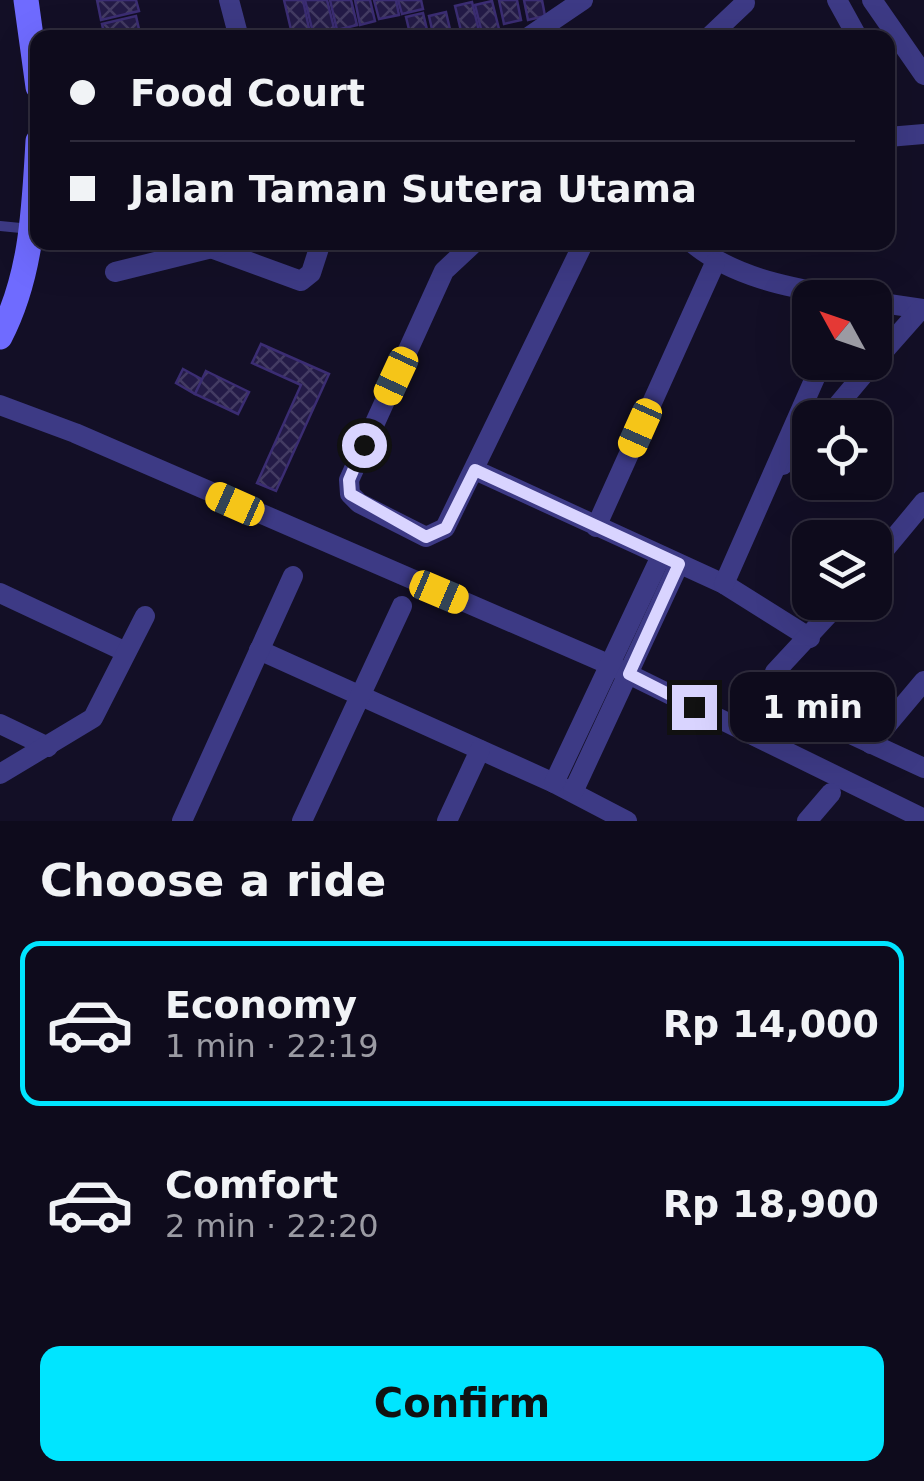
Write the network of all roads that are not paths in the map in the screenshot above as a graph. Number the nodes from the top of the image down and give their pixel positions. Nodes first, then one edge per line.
1 (26, 0) edge
2 (229, 0) edge
3 (583, 0) edge
4 (836, 0) edge
5 (873, 0) edge
6 (745, 3) dead end
7 (854, 28) edge
8 (30, 30) edge
9 (237, 30) edge
10 (540, 30) edge
11 (716, 30) edge
12 (893, 30) edge
13 (895, 32) edge
14 (924, 75) edge
15 (924, 134) edge
16 (895, 136) edge
17 (0, 226) edge
18 (30, 230) edge
19 (30, 241) edge
20 (201, 250) edge
21 (232, 250) edge
22 (319, 250) edge
23 (466, 250) edge
24 (580, 250) edge
25 (700, 250) edge
26 (715, 263) junction
27 (115, 272) dead end
28 (792, 286) edge
29 (892, 305) edge
30 (922, 309) edge
31 (0, 337) edge
32 (892, 342) edge
33 (814, 380) edge
34 (859, 380) edge
35 (841, 400) edge
36 (0, 405) edge
37 (792, 455) edge
38 (475, 470) junction
39 (774, 474) junction
40 (924, 502) edge
41 (596, 527) junction
42 (892, 540) edge
43 (670, 560) junction
44 (293, 576) dead end
45 (724, 584) junction
46 (0, 592) edge
47 (402, 606) dead end
48 (145, 616) dead end
49 (825, 620) edge
50 (810, 638) junction
51 (259, 650) junction
52 (126, 652) junction
53 (608, 664) junction
54 (629, 674) junction
55 (924, 681) edge
56 (363, 695) junction
57 (0, 724) edge
58 (871, 744) junction
59 (48, 747) junction
60 (480, 750) junction
61 (924, 768) edge
62 (0, 774) edge
63 (554, 783) junction
64 (573, 792) junction
65 (831, 794) dead end
66 (924, 820) edge
67 (182, 821) edge
68 (302, 821) edge
69 (447, 821) edge
70 (626, 821) edge
71 (807, 821) edge

1 - 8 street
2 - 9 street
3 - 10 street
4 - 7 street
5 - 7 street
5 - 12 street
6 - 11 street
13 - 14 street
15 - 16 street
17 - 18 lane
19 - 31 street
20 - 27 street
21 - 22 street
23 - 38 street
24 - 38 street
25 - 26 street
26 - 28 street
26 - 41 street
29 - 30 street
30 - 32 street
33 - 39 street
34 - 35 street
36 - 53 street
37 - 39 street
38 - 41 street
39 - 45 street
40 - 42 street
41 - 43 street
43 - 45 street
43 - 53 street
43 - 54 street
44 - 51 street
45 - 50 street
46 - 52 street
47 - 56 street
48 - 52 street
49 - 50 street
50 - 58 street
51 - 56 street
51 - 67 street
52 - 59 street
53 - 54 street
53 - 63 street
54 - 64 street
54 - 66 street
55 - 58 street
56 - 60 street
56 - 68 street
57 - 59 street
58 - 61 street
59 - 62 street
60 - 63 street
60 - 69 street
63 - 64 street
64 - 70 street
65 - 71 street

